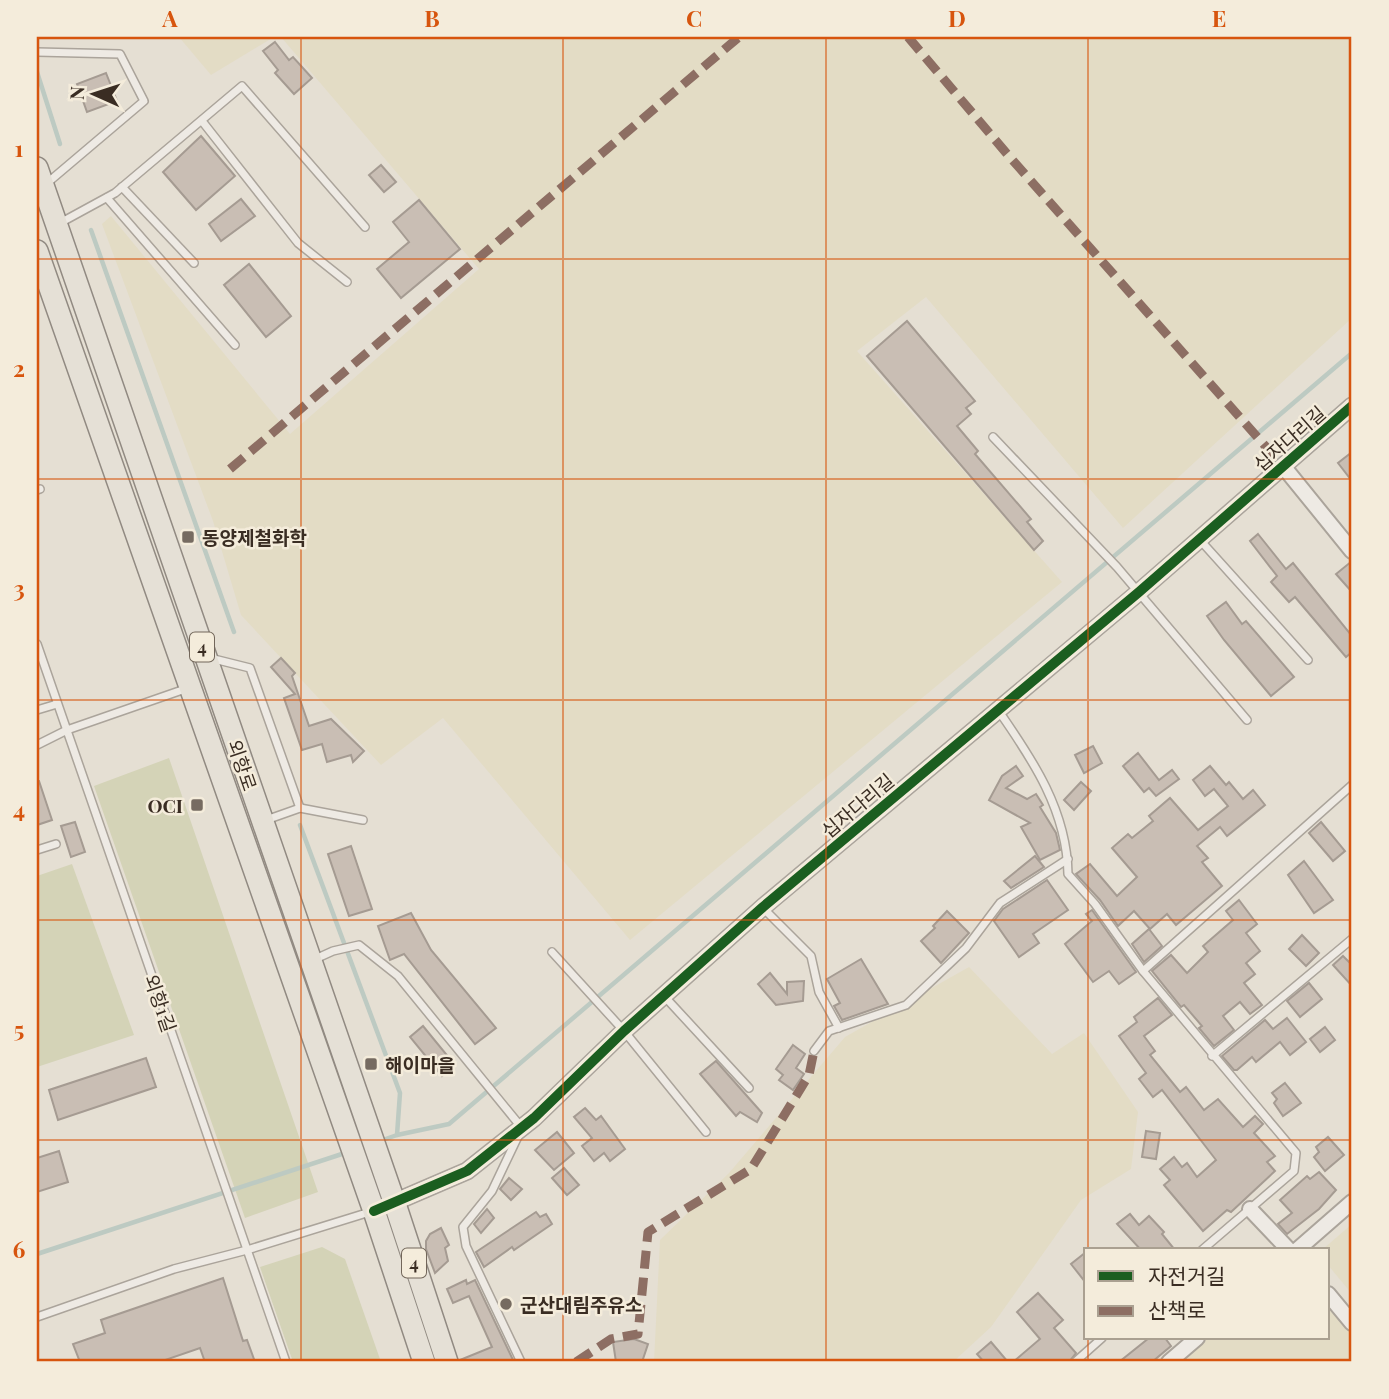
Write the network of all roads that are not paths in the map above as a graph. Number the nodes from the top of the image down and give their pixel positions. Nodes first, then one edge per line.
1 (37, 52) edge
2 (202, 121) junction
3 (40, 177) edge
4 (122, 187) junction
5 (107, 198) junction
6 (56, 225) junction
7 (365, 227) dead end
8 (37, 251) edge
9 (194, 263) dead end
10 (347, 282) dead end
11 (235, 345) dead end
12 (1352, 406) edge
13 (993, 437) dead end
14 (1283, 466) junction
15 (1200, 539) junction
16 (1352, 551) edge
17 (1139, 592) junction
18 (37, 644) edge
19 (206, 657) junction
20 (1308, 660) dead end
21 (189, 687) junction
22 (57, 704) junction
23 (37, 710) edge
24 (998, 710) junction
25 (1247, 720) dead end
26 (66, 730) junction
27 (37, 745) edge
28 (1352, 785) edge
29 (300, 808) junction
30 (363, 820) dead end
31 (262, 821) junction
32 (56, 844) dead end
33 (37, 850) edge
34 (1068, 859) junction
35 (762, 907) junction
36 (1352, 939) edge
37 (552, 952) dead end
38 (311, 961) junction
39 (1143, 971) junction
40 (665, 996) junction
41 (839, 1028) junction
42 (624, 1031) junction
43 (814, 1051) dead end
44 (1212, 1056) junction
45 (749, 1088) dead end
46 (522, 1128) junction
47 (706, 1132) dead end
48 (1352, 1202) edge
49 (395, 1204) junction
50 (1250, 1209) junction
51 (374, 1211) junction
52 (1204, 1248) edge
53 (1287, 1248) edge
54 (1299, 1248) edge
55 (247, 1250) junction
56 (1330, 1296) edge
57 (37, 1317) edge
58 (1352, 1323) edge
59 (1100, 1340) edge
60 (1195, 1340) edge
61 (285, 1362) edge
62 (424, 1362) edge
63 (447, 1362) edge
64 (521, 1362) edge
65 (1075, 1362) edge
66 (1169, 1362) edge

1 - 3 lane
2 - 4 lane
2 - 7 lane
2 - 10 lane
3 - 6 main road, 외항로 / 4
4 - 5 lane
4 - 9 lane
5 - 6 lane
5 - 11 lane
6 - 19 main road, 외항로 / 4
8 - 21 main road, 외항로 / 4
12 - 14 street, 십자다리길
13 - 17 lane
14 - 15 street, 십자다리길
14 - 16 street
15 - 17 street, 십자다리길
15 - 20 lane
17 - 24 street, 십자다리길
17 - 25 lane
18 - 22 lane, 외항1길
19 - 29 lane
19 - 31 main road, 외항로 / 4
21 - 26 lane
21 - 51 main road, 외항로 / 4
22 - 23 lane
22 - 26 lane, 외항1길
24 - 34 lane
24 - 35 street, 십자다리길
26 - 27 lane
26 - 55 lane, 외항1길
28 - 39 lane
29 - 30 lane
29 - 31 lane
31 - 38 main road, 외항로 / 4
32 - 33 lane
34 - 39 lane
34 - 41 lane
35 - 40 street, 십자다리길
35 - 41 lane
36 - 44 lane
37 - 42 lane
38 - 46 lane
38 - 49 main road, 외항로 / 4
39 - 44 lane
40 - 42 street, 십자다리길
40 - 45 lane
41 - 43 lane
42 - 46 street, 십자다리길
42 - 47 lane
44 - 50 lane
46 - 49 street, 십자다리길
46 - 64 lane
48 - 54 street
49 - 51 street, 십자다리길
49 - 63 main road, 외항로 / 4
50 - 52 lane
50 - 53 street
51 - 55 lane
51 - 62 main road, 외항로 / 4
55 - 57 lane
55 - 61 lane, 외항1길
56 - 58 street
59 - 65 lane
60 - 66 street

